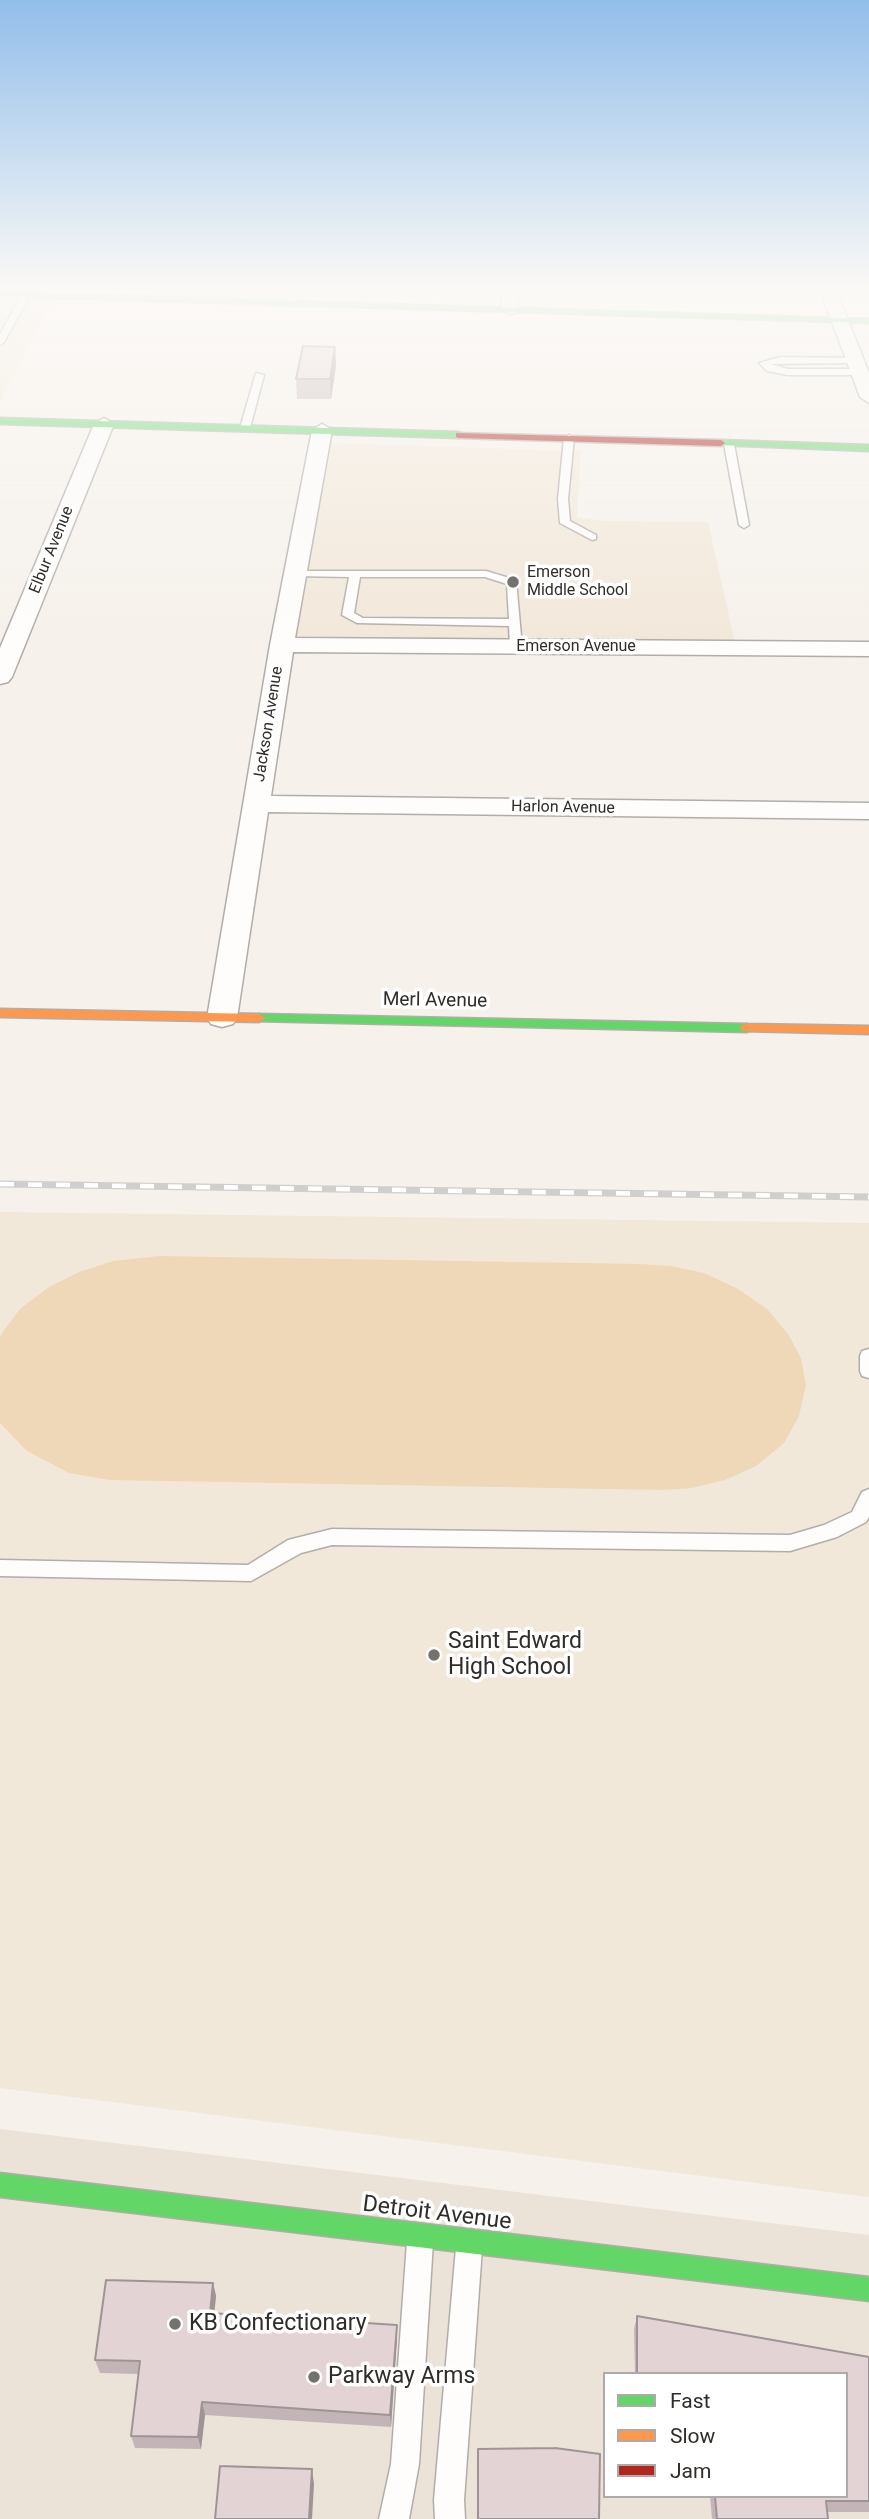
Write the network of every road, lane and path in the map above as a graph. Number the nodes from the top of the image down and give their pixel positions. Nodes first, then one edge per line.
1 (252, 405) edge
2 (0, 421) edge
3 (104, 424) junction
4 (246, 428) junction
5 (322, 430) junction
6 (569, 438) junction
7 (729, 444) junction
8 (869, 448) edge
9 (744, 525) dead end
10 (592, 537) dead end
11 (295, 573) junction
12 (355, 573) junction
13 (516, 623) junction
14 (282, 645) junction
15 (516, 647) junction
16 (869, 649) edge
17 (0, 677) edge
18 (256, 804) junction
19 (869, 811) edge
20 (0, 1013) edge
21 (222, 1018) junction
22 (869, 1030) edge
23 (869, 1356) edge
24 (869, 1371) edge
25 (869, 1497) edge
26 (864, 1518) edge
27 (0, 1568) edge
28 (0, 2185) edge
29 (420, 2235) junction
30 (470, 2241) junction
31 (869, 2289) edge
32 (394, 2519) edge
33 (450, 2519) edge

1 - 4 lane
2 - 3 street
3 - 4 street
3 - 17 street, Elbur Avenue
4 - 5 street
5 - 6 street
5 - 11 street, Jackson Avenue
6 - 7 street
6 - 10 lane
7 - 8 street
7 - 9 lane
11 - 12 lane
11 - 14 street, Jackson Avenue
12 - 13 lane
12 - 13 lane
13 - 15 lane
14 - 15 street, Emerson Avenue
14 - 18 street, Jackson Avenue
15 - 16 street, Emerson Avenue
18 - 19 street, Harlon Avenue
18 - 21 street, Jackson Avenue
20 - 21 street, Merl Avenue
21 - 22 street, Merl Avenue
23 - 24 lane
25 - 26 lane
26 - 27 lane
28 - 29 street, Detroit Avenue
29 - 30 street, Detroit Avenue
29 - 32 lane
30 - 31 street, Detroit Avenue
30 - 33 lane

